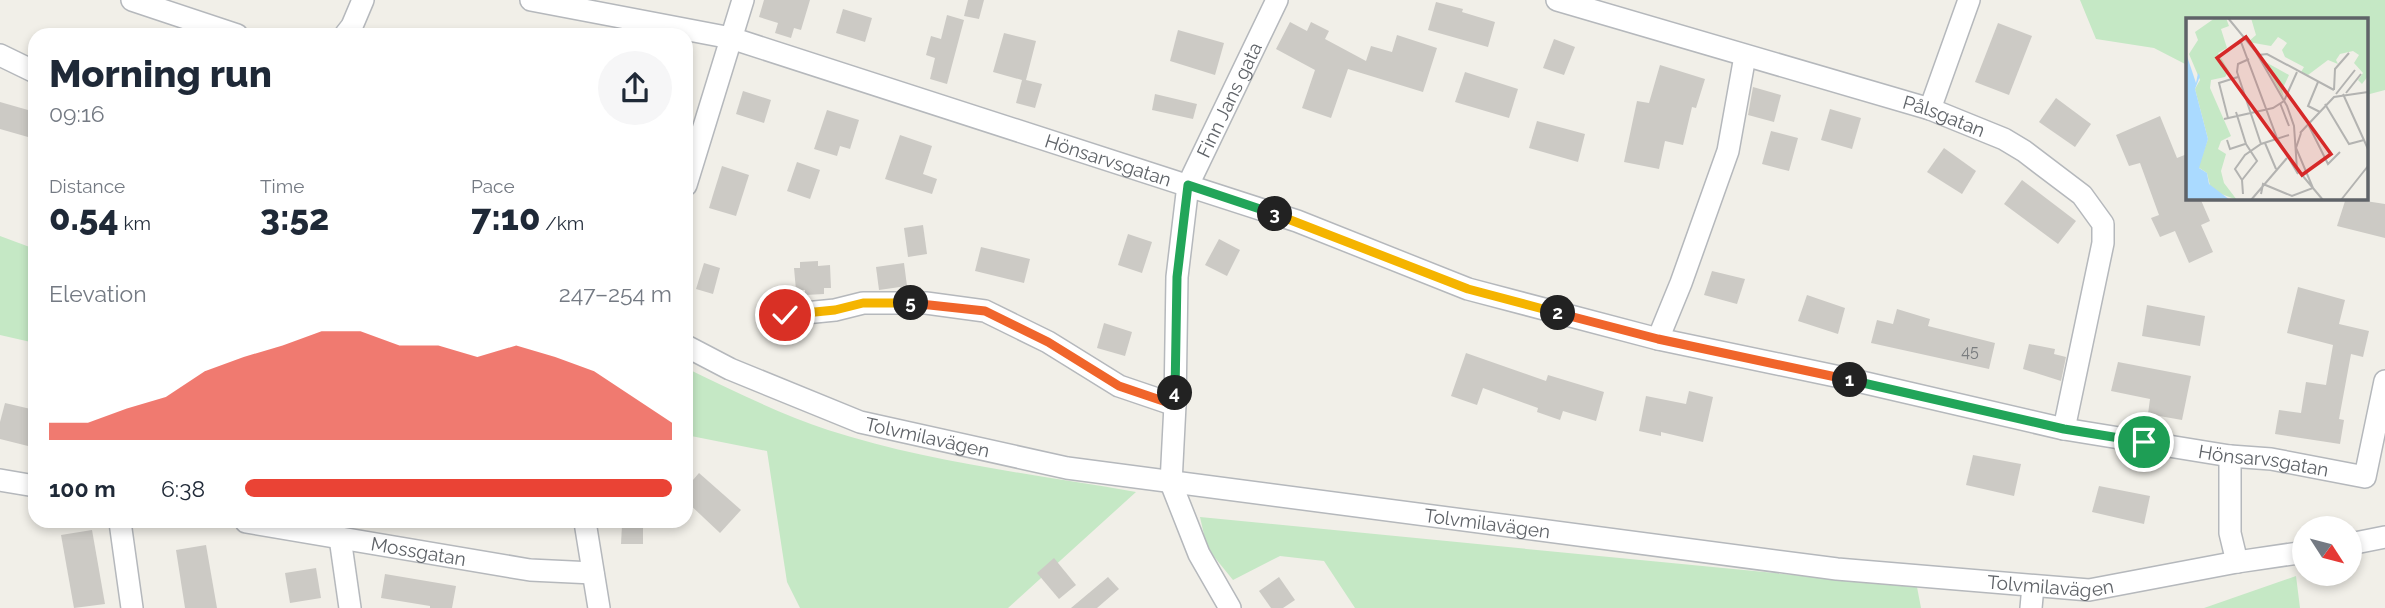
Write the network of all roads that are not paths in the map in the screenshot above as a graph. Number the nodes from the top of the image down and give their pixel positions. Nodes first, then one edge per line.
1 (132, 0) edge
2 (363, 0) edge
3 (531, 0) edge
4 (743, 0) edge
5 (1277, 0) edge
6 (1557, 0) edge
7 (1969, 0) edge
8 (560, 2) edge
9 (216, 28) edge
10 (350, 28) edge
11 (684, 28) edge
12 (693, 30) edge
13 (731, 38) junction
14 (0, 55) edge
15 (1745, 56) junction
16 (28, 69) edge
17 (1930, 109) junction
18 (693, 163) edge
19 (1188, 185) junction
20 (785, 315) dead end
21 (1658, 339) junction
22 (693, 350) edge
23 (2385, 381) edge
24 (1175, 405) junction
25 (2064, 429) junction
26 (2230, 456) junction
27 (0, 480) edge
28 (1171, 483) junction
29 (28, 485) edge
30 (121, 528) edge
31 (281, 528) edge
32 (586, 528) edge
33 (2385, 537) edge
34 (340, 538) junction
35 (2362, 542) edge
36 (2292, 554) edge
37 (2237, 562) junction
38 (593, 573) junction
39 (2033, 586) junction
40 (132, 608) edge
41 (350, 608) edge
42 (599, 608) edge
43 (1230, 608) edge
44 (2031, 608) edge

1 - 9 street
2 - 10 street
3 - 8 street, Hönsarvsgatan
4 - 13 street
5 - 19 street, Finn Jans gata
6 - 15 street, Pålsgatan
7 - 17 street
8 - 11 street, Hönsarvsgatan
12 - 13 street, Hönsarvsgatan
13 - 18 street
13 - 19 street, Hönsarvsgatan
14 - 16 street
15 - 17 street, Pålsgatan
15 - 21 street
17 - 25 street, Pålsgatan
19 - 21 street, Hönsarvsgatan
19 - 24 street, Finn Jans gata
20 - 24 street
21 - 25 street, Hönsarvsgatan
22 - 28 street, Tolvmilavägen
23 - 26 street, Hönsarvsgatan
24 - 28 street, Finn Jans gata
25 - 26 street, Hönsarvsgatan
26 - 37 street
27 - 29 street
28 - 39 street, Tolvmilavägen
28 - 43 street, Finn Jans gata
30 - 40 street
31 - 34 street, Mossgatan
32 - 38 street
33 - 35 street
34 - 38 street, Mossgatan
34 - 41 street
36 - 37 street, Tolvmilavägen
37 - 39 street, Tolvmilavägen
38 - 42 street
39 - 44 street

